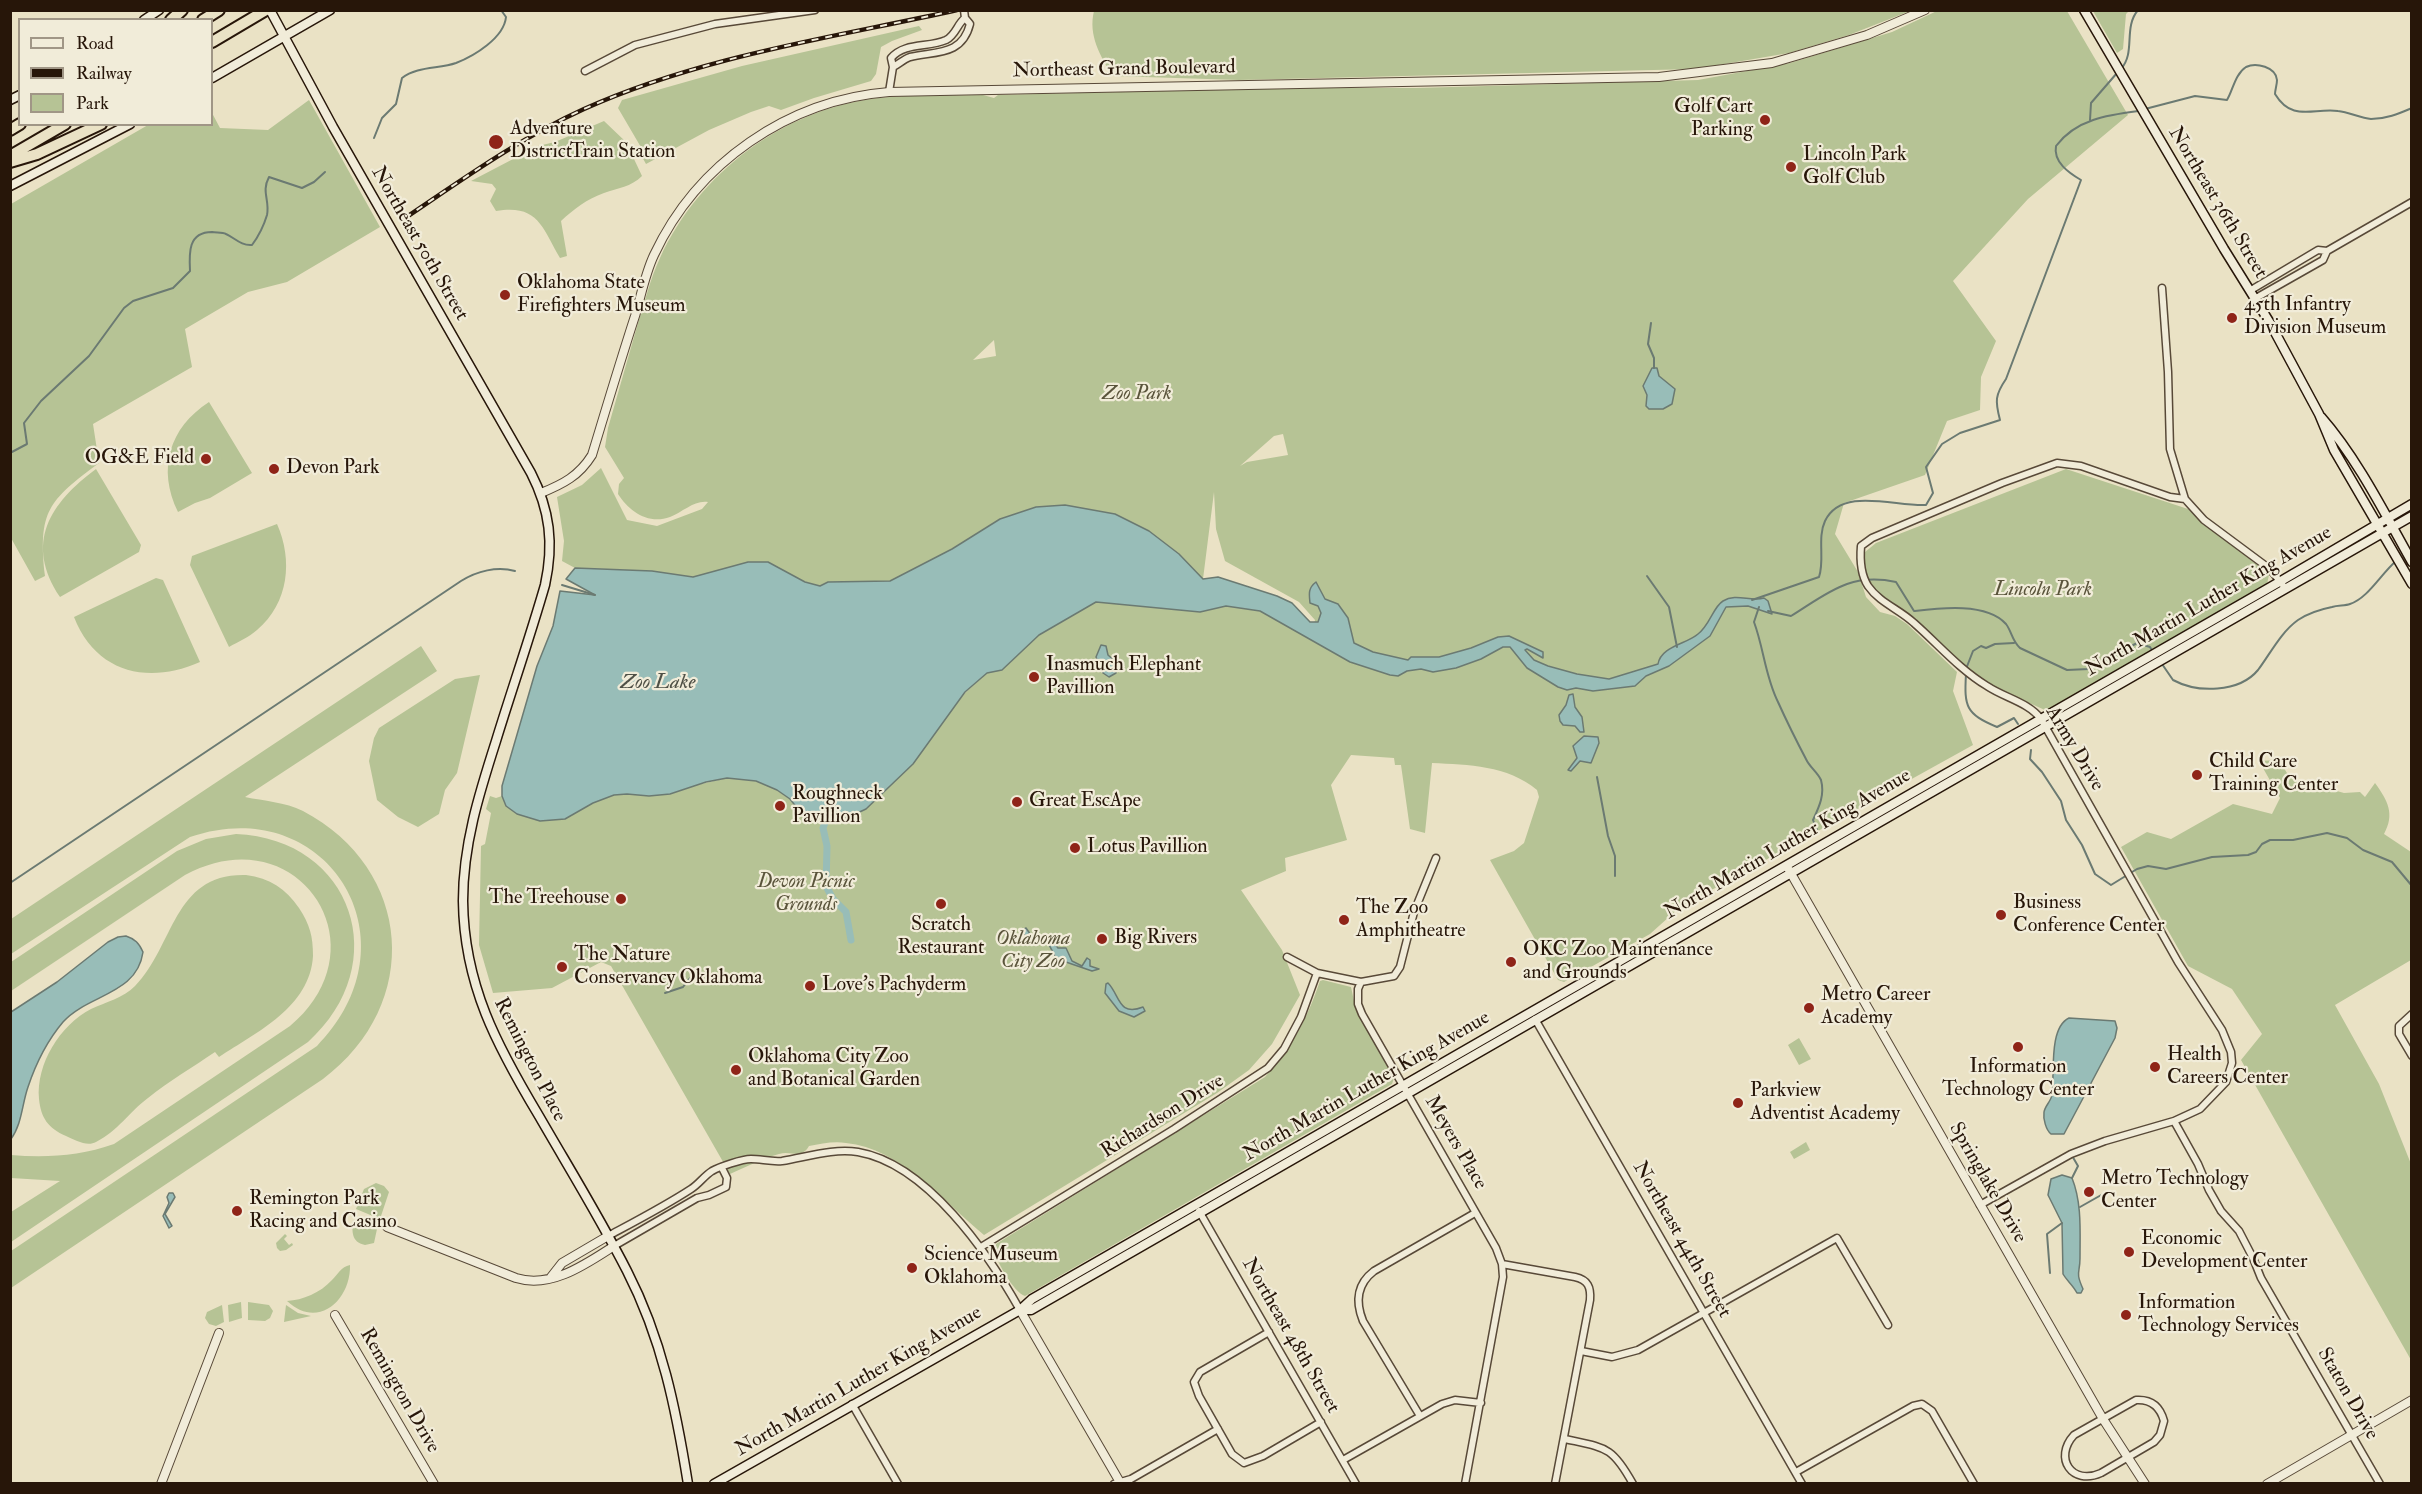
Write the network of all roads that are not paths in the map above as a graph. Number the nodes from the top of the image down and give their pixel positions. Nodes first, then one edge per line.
1 (219, 10) edge
2 (268, 10) edge
3 (330, 10) edge
4 (815, 10) edge
5 (1925, 10) edge
6 (2084, 10) edge
7 (964, 14) edge
8 (206, 18) edge
9 (285, 37) junction
10 (946, 40) junction
11 (213, 41) edge
12 (917, 46) junction
13 (901, 50) junction
14 (950, 50) junction
15 (919, 56) junction
16 (905, 59) junction
17 (893, 67) junction
18 (585, 70) dead end
19 (213, 77) edge
20 (889, 92) junction
21 (62, 126) edge
22 (97, 126) edge
23 (126, 126) edge
24 (10, 156) edge
25 (10, 162) edge
26 (10, 186) edge
27 (2412, 202) edge
28 (2327, 251) junction
29 (2163, 288) dead end
30 (2250, 290) junction
31 (2256, 298) junction
32 (2319, 414) junction
33 (541, 493) junction
34 (2185, 499) junction
35 (2412, 504) edge
36 (2412, 516) edge
37 (2387, 518) junction
38 (2377, 524) junction
39 (2392, 528) junction
40 (2383, 534) junction
41 (2412, 562) edge
42 (2412, 584) edge
43 (2284, 585) junction
44 (2043, 723) junction
45 (1436, 858) dead end
46 (1788, 869) junction
47 (1287, 957) dead end
48 (1317, 973) junction
49 (1360, 982) junction
50 (2412, 1014) edge
51 (1534, 1017) junction
52 (2412, 1056) edge
53 (1405, 1090) junction
54 (2174, 1121) junction
55 (722, 1168) junction
56 (1980, 1205) junction
57 (1198, 1208) junction
58 (1475, 1213) junction
59 (387, 1227) dead end
60 (608, 1236) junction
61 (614, 1246) junction
62 (981, 1247) junction
63 (1502, 1264) junction
64 (551, 1277) junction
65 (1020, 1310) junction
66 (1704, 1312) junction
67 (335, 1315) dead end
68 (1888, 1325) dead end
69 (1269, 1332) junction
70 (219, 1333) dead end
71 (1581, 1351) junction
72 (2412, 1400) edge
73 (1481, 1403) junction
74 (852, 1404) junction
75 (1420, 1416) junction
76 (2103, 1419) junction
77 (1321, 1422) junction
78 (1218, 1429) junction
79 (2351, 1435) junction
80 (1565, 1439) junction
81 (2127, 1458) junction
82 (1343, 1460) junction
83 (1796, 1472) junction
84 (1118, 1483) edge
85 (160, 1484) edge
86 (434, 1484) edge
87 (688, 1484) edge
88 (714, 1484) edge
89 (898, 1484) edge
90 (1356, 1484) edge
91 (1465, 1484) edge
92 (1555, 1484) edge
93 (1634, 1484) edge
94 (1802, 1484) edge
95 (1974, 1484) edge
96 (2145, 1484) edge
97 (2267, 1484) edge
98 (2380, 1484) edge

1 - 8 highway
2 - 9 main road, Northeast 50th Street
2 - 11 highway
3 - 9 main road
4 - 18 street
5 - 20 street, Northeast Grand Boulevard
6 - 30 main road, Northeast 36th Street
7 - 10 street
7 - 14 street
9 - 19 main road
9 - 33 main road, Northeast 50th Street
10 - 12 street
10 - 14 street
12 - 13 street
12 - 15 street
13 - 16 street
13 - 17 street
14 - 15 street
15 - 16 street
16 - 17 street
17 - 20 street
20 - 33 street, Northeast Grand Boulevard
21 - 24 highway
22 - 25 highway
23 - 26 main road
27 - 28 street
28 - 30 street
28 - 31 street
29 - 34 street
30 - 31 main road, Northeast 36th Street
31 - 32 main road, Northeast 36th Street
32 - 37 main road, Northeast 36th Street
32 - 38 main road, Northeast 36th Street
33 - 60 main road, Remington Place
34 - 43 street
34 - 44 street, Army Drive
35 - 37 main road
36 - 39 main road
37 - 38 main road, North Martin Luther King Avenue
37 - 39 main road, Northeast 36th Street
38 - 40 main road, Northeast 36th Street
38 - 43 main road, North Martin Luther King Avenue
39 - 40 main road
39 - 41 main road, Northeast 36th Street
40 - 42 main road, Northeast 36th Street
40 - 43 main road, North Martin Luther King Avenue
43 - 44 main road, North Martin Luther King Avenue
44 - 46 main road, North Martin Luther King Avenue
44 - 54 street, Army Drive
45 - 49 street
46 - 51 main road, North Martin Luther King Avenue
46 - 56 street, Springlake Drive
47 - 48 street
48 - 49 street
48 - 62 street, Richardson Drive
49 - 53 street, Meyers Place
50 - 52 street
51 - 53 main road, North Martin Luther King Avenue
51 - 66 street, Northeast 44th Street
53 - 57 main road, North Martin Luther King Avenue
53 - 58 street, Meyers Place
54 - 56 street, Army Drive
54 - 79 street, Staton Drive
55 - 60 street
55 - 61 street
55 - 62 street
56 - 76 street, Springlake Drive
57 - 65 main road, North Martin Luther King Avenue
57 - 69 street, Northeast 48th Street
58 - 63 street, Meyers Place
58 - 75 street
59 - 64 street
60 - 61 main road, Remington Place
60 - 64 street
61 - 64 street
61 - 87 main road, Remington Place
62 - 65 street
63 - 71 street
63 - 73 street, Meyers Place
65 - 74 main road, North Martin Luther King Avenue
65 - 84 street
66 - 68 street
66 - 71 street
66 - 83 street, Northeast 44th Street
67 - 86 street, Remington Drive
69 - 77 street, Northeast 48th Street
69 - 78 street
70 - 85 street
71 - 80 street
72 - 79 street
73 - 75 street
73 - 91 street, Meyers Place
74 - 88 main road, North Martin Luther King Avenue
74 - 89 street
75 - 82 street
76 - 81 street, Springlake Drive
76 - 81 street
76 - 81 street
77 - 78 street
77 - 82 street, Northeast 48th Street
78 - 84 street
79 - 97 street
79 - 98 street, Staton Drive
80 - 92 street
80 - 93 street
81 - 96 street, Springlake Drive
82 - 90 street, Northeast 48th Street
83 - 94 street, Northeast 44th Street
83 - 95 street

